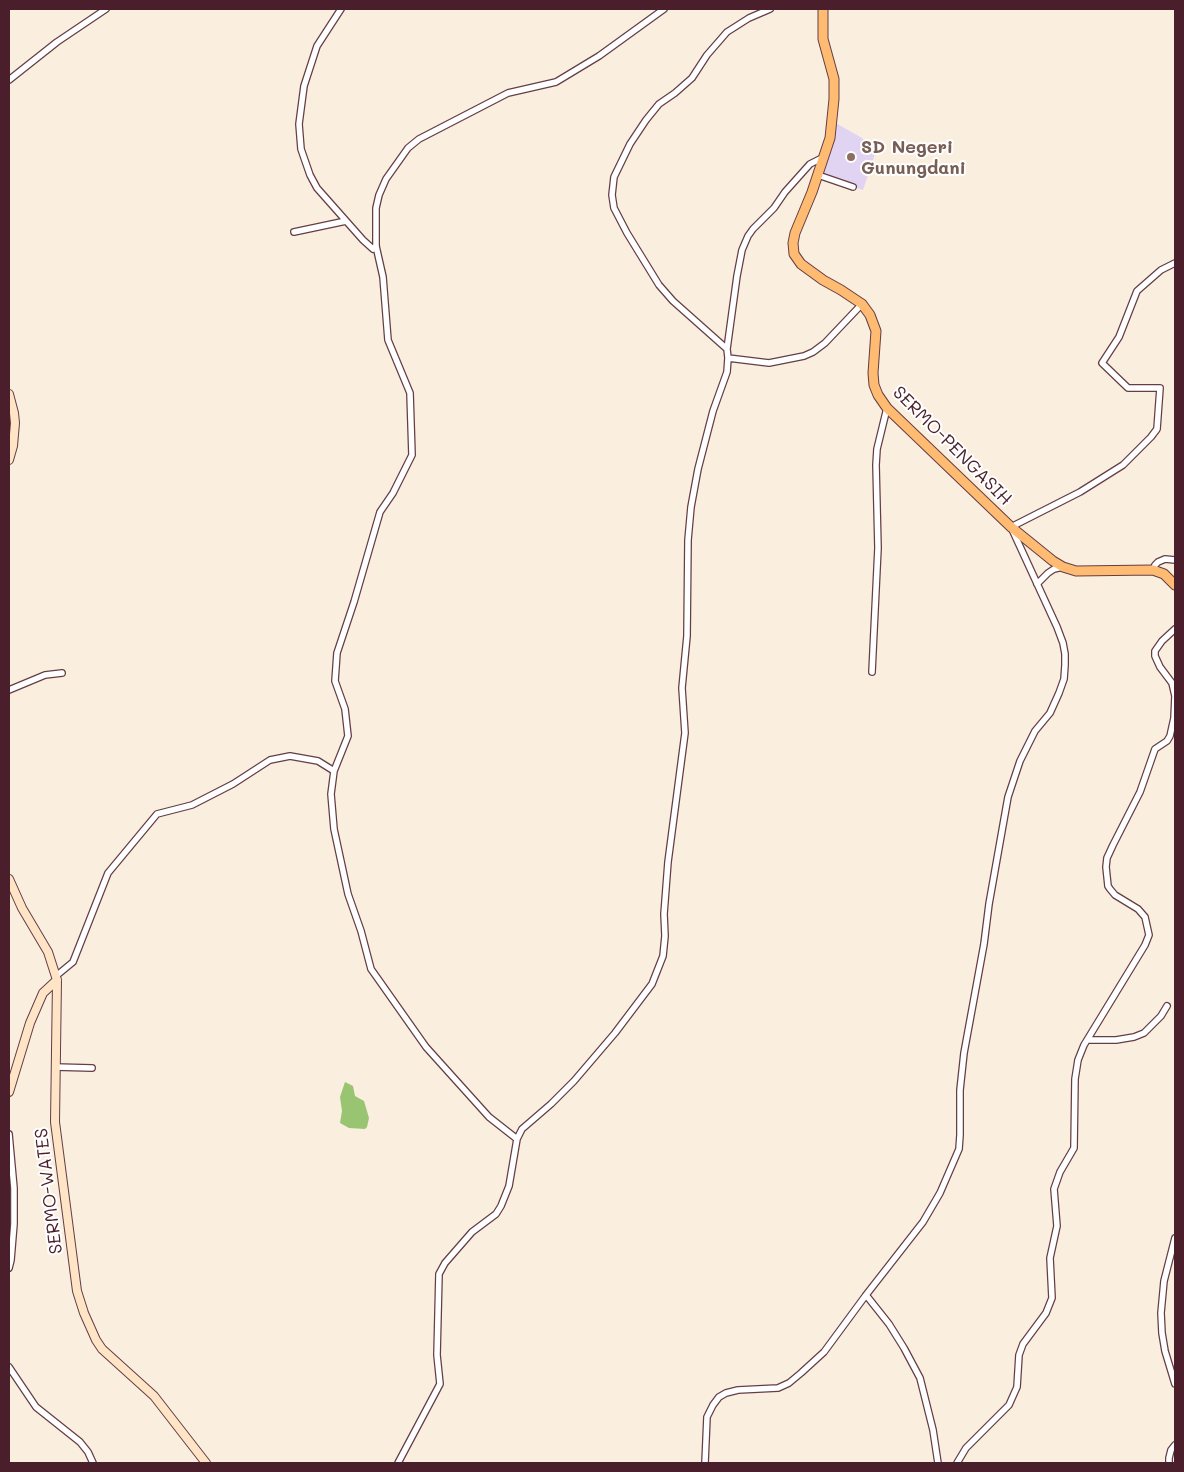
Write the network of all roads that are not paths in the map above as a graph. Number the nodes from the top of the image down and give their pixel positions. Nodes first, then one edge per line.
1 (106, 9) edge
2 (341, 9) edge
3 (664, 9) edge
4 (770, 9) edge
5 (823, 9) edge
6 (9, 80) edge
7 (824, 157) junction
8 (818, 175) junction
9 (853, 187) dead end
10 (346, 221) junction
11 (294, 232) dead end
12 (376, 246) junction
13 (1175, 263) edge
14 (862, 304) junction
15 (727, 350) junction
16 (728, 358) junction
17 (9, 394) edge
18 (887, 408) junction
19 (9, 460) edge
20 (1011, 527) junction
21 (1175, 560) edge
22 (1063, 567) junction
23 (1153, 570) junction
24 (1037, 584) junction
25 (1175, 584) edge
26 (1175, 629) edge
27 (872, 672) dead end
28 (62, 673) dead end
29 (9, 690) edge
30 (334, 771) junction
31 (9, 879) edge
32 (56, 978) junction
33 (1167, 1006) dead end
34 (1088, 1040) junction
35 (55, 1067) junction
36 (92, 1068) dead end
37 (9, 1092) edge
38 (9, 1134) edge
39 (517, 1139) junction
40 (1175, 1238) edge
41 (9, 1268) edge
42 (866, 1294) junction
43 (9, 1367) edge
44 (1175, 1384) edge
45 (1175, 1444) edge
46 (93, 1463) edge
47 (206, 1463) edge
48 (398, 1463) edge
49 (705, 1463) edge
50 (938, 1463) edge
51 (957, 1463) edge
52 (1169, 1463) edge

1 - 6 street
2 - 10 street
3 - 12 street
4 - 15 street
5 - 7 main road, SERMO-PENGASIH
7 - 8 main road, SERMO-PENGASIH
7 - 15 street
8 - 9 street
8 - 14 main road, SERMO-PENGASIH
10 - 11 street
10 - 12 street
12 - 30 street
13 - 20 street
14 - 16 street
14 - 18 main road, SERMO-PENGASIH
15 - 16 street
16 - 39 street
17 - 19 main road
18 - 20 main road, SERMO-PENGASIH
18 - 27 street
20 - 22 main road, SERMO-PENGASIH
20 - 24 street
21 - 23 street
22 - 23 main road, SERMO-PENGASIH
22 - 24 street
23 - 25 main road
24 - 42 street
26 - 34 street
28 - 29 street
30 - 32 street
30 - 39 street
31 - 32 main road, SERMO-WATES
32 - 35 main road, SERMO-WATES
32 - 37 main road
33 - 34 street
34 - 51 street
35 - 36 street
35 - 47 main road, SERMO-WATES
38 - 41 street
39 - 48 street
40 - 44 street
42 - 49 street
42 - 50 street
43 - 46 street
45 - 52 street

